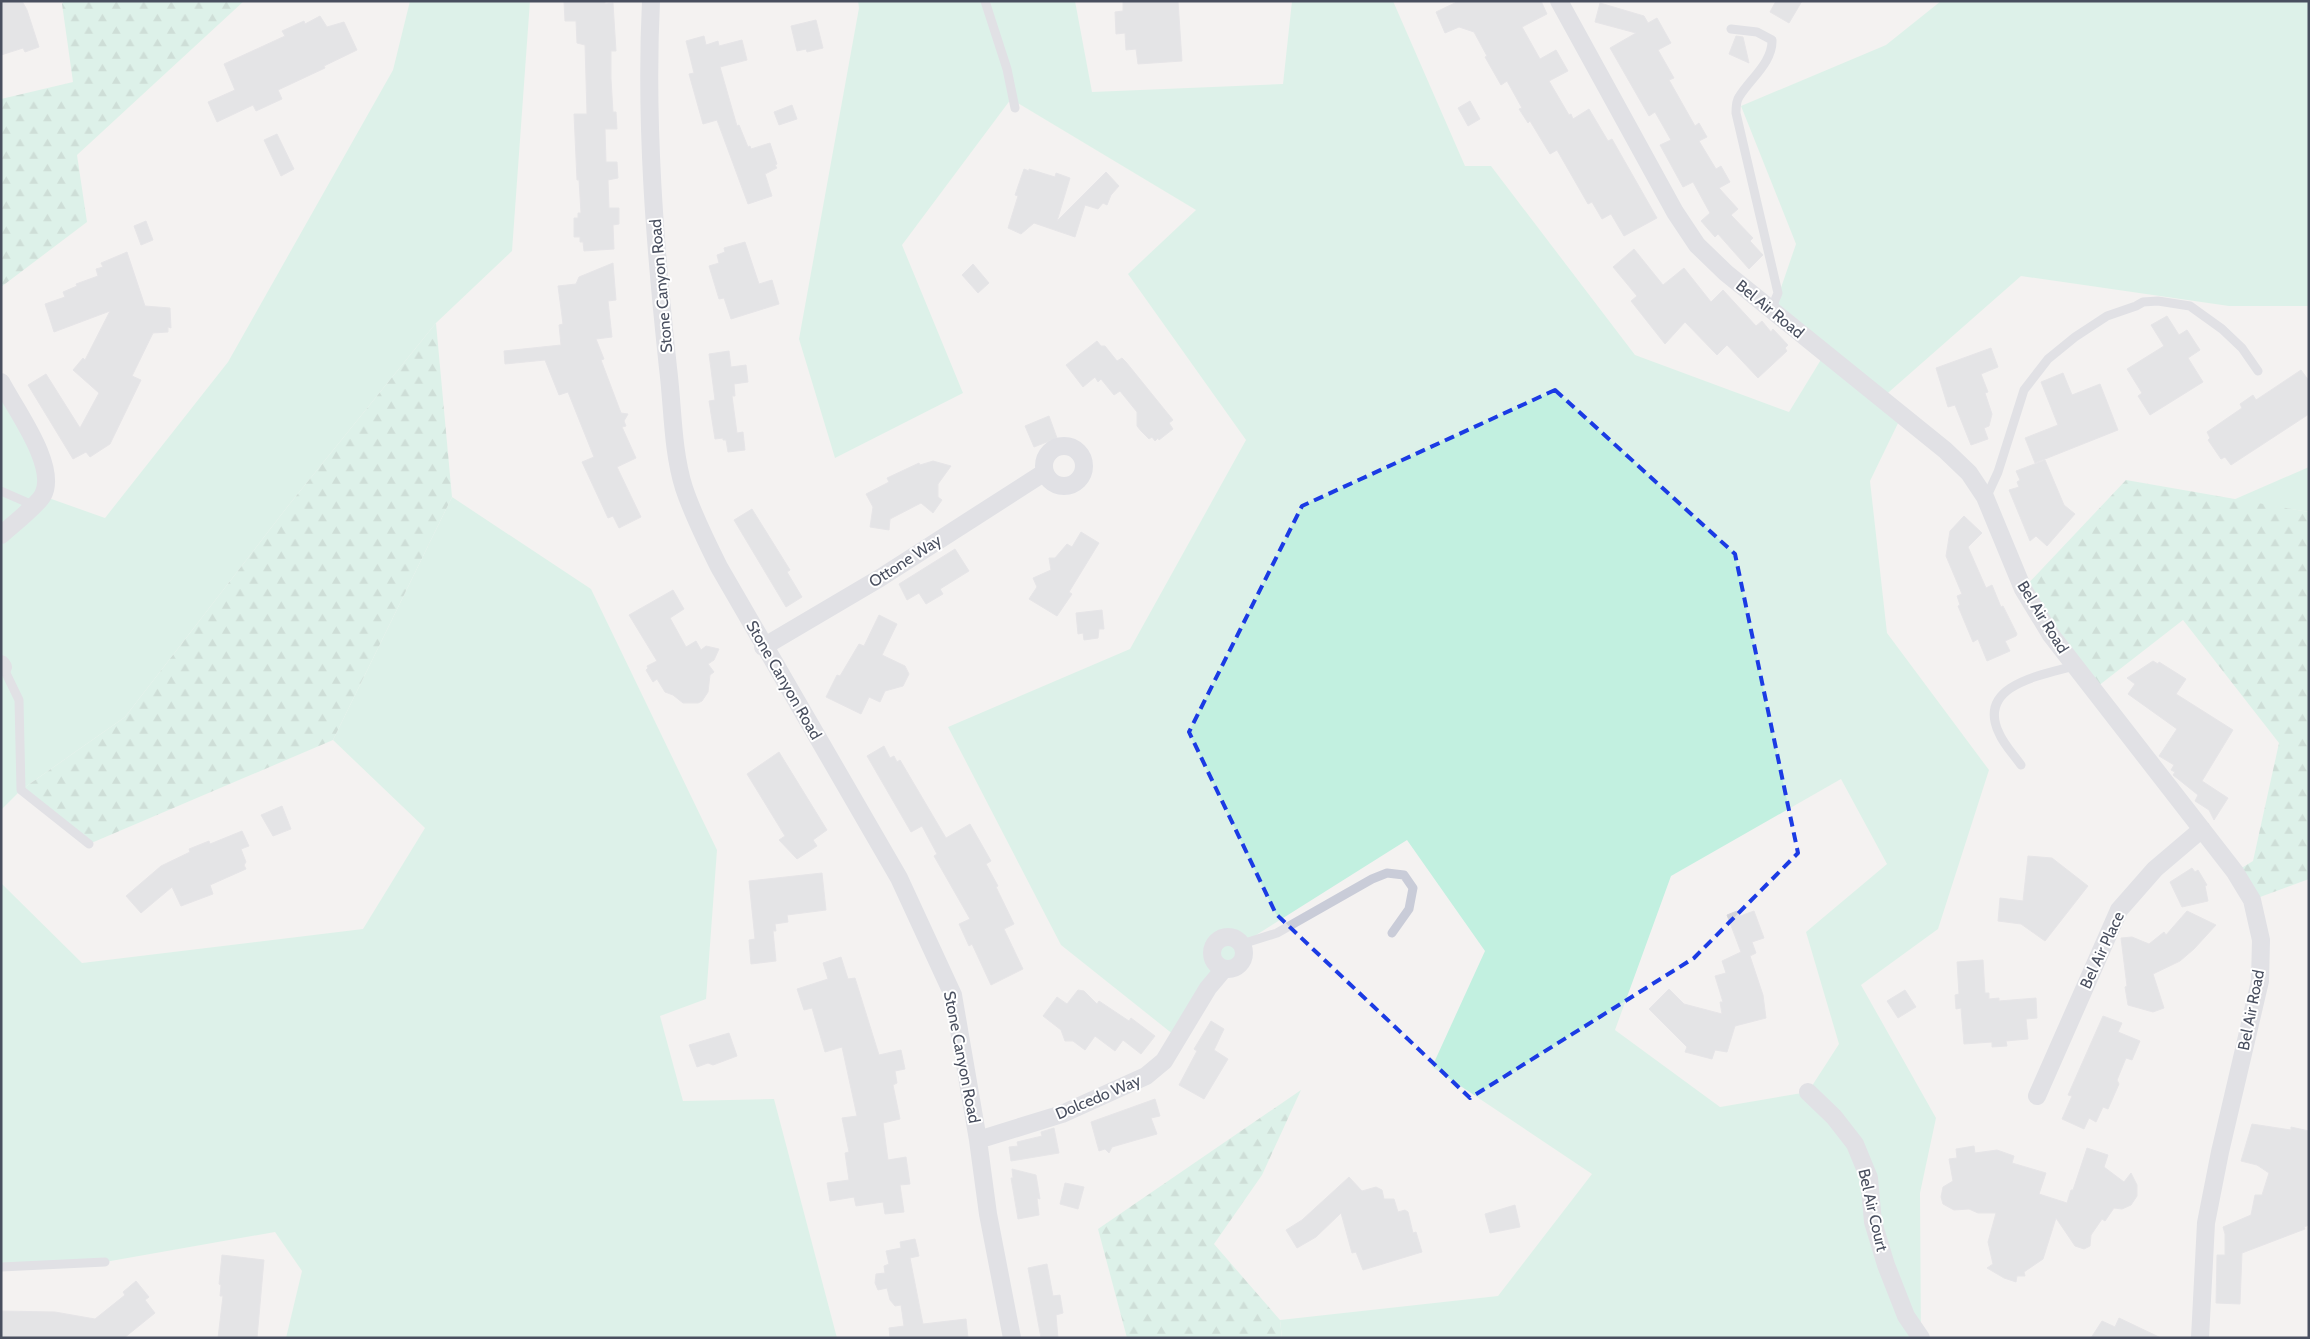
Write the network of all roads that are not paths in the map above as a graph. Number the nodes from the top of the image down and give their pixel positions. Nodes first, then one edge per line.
1 (651, 1) edge
2 (985, 1) edge
3 (1558, 1) edge
4 (1731, 29) dead end
5 (1015, 108) dead end
6 (1771, 310) junction
7 (2258, 371) dead end
8 (1, 382) edge
9 (1045, 472) dead end
10 (1, 490) edge
11 (1986, 498) junction
12 (33, 505) junction
13 (1, 535) edge
14 (763, 647) junction
15 (2, 666) edge
16 (2074, 666) junction
17 (2021, 766) dead end
18 (2202, 829) junction
19 (89, 844) dead end
20 (1392, 933) dead end
21 (1242, 944) junction
22 (1224, 969) junction
23 (1808, 1092) dead end
24 (2037, 1096) dead end
25 (978, 1140) junction
26 (105, 1262) dead end
27 (1, 1267) edge
28 (1012, 1338) edge
29 (1921, 1338) edge
30 (2200, 1338) edge

1 - 14 street, Stone Canyon Road
2 - 5 lane
3 - 6 street, Bel Air Road
4 - 6 lane
6 - 11 street, Bel Air Road
7 - 11 lane
8 - 12 street
9 - 14 street, Ottone Way
10 - 12 lane
11 - 16 street, Bel Air Road
12 - 13 street
14 - 25 street, Stone Canyon Road
15 - 19 lane
16 - 17 lane
16 - 18 street, Bel Air Road
18 - 24 street, Bel Air Place
18 - 30 street, Bel Air Road
20 - 21 lane
21 - 22 street, Dolcedo Way
21 - 22 street
22 - 25 street, Dolcedo Way
23 - 29 street, Bel Air Court
25 - 28 street, Stone Canyon Road
26 - 27 lane

